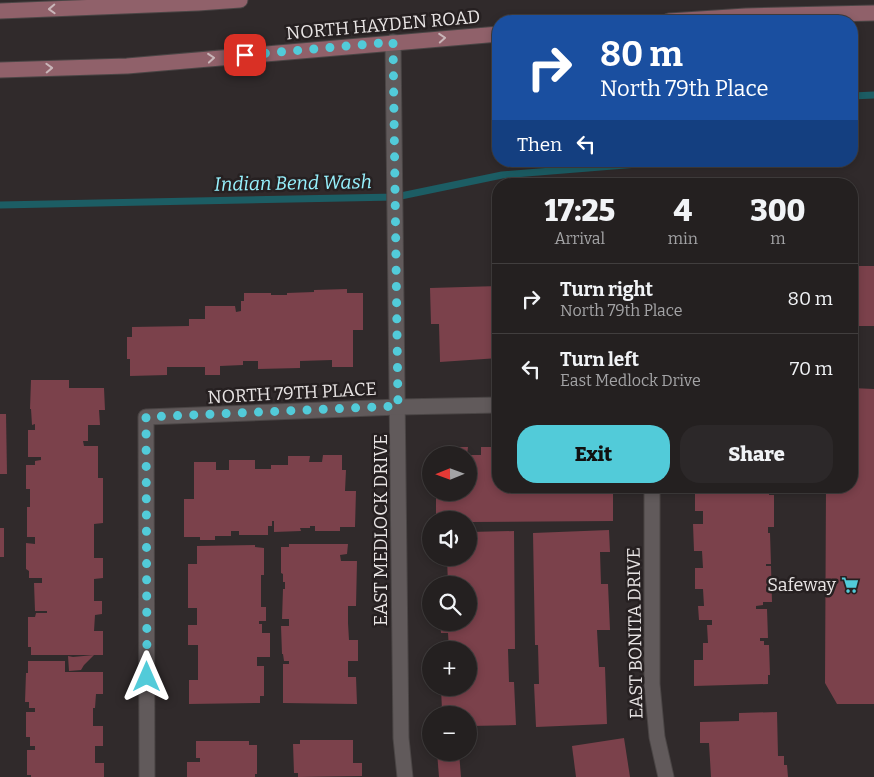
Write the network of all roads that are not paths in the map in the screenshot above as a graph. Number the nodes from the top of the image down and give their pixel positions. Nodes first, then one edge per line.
1 (240, 0) edge
2 (0, 11) edge
3 (874, 13) edge
4 (789, 15) edge
5 (492, 35) edge
6 (393, 42) junction
7 (0, 70) edge
8 (492, 405) edge
9 (398, 406) junction
10 (652, 493) edge
11 (147, 777) edge
12 (404, 777) edge
13 (666, 777) edge

1 -> 2 main road
3 - 4 main road
6 -> 5 main road, NORTH HAYDEN ROAD
7 -> 6 main road, NORTH HAYDEN ROAD
6 - 9 street, EAST MEDLOCK DRIVE
8 - 9 street, NORTH 79TH PLACE
9 - 11 street, NORTH 79TH PLACE
9 - 12 street, EAST MEDLOCK DRIVE
10 - 13 street, EAST BONITA DRIVE

